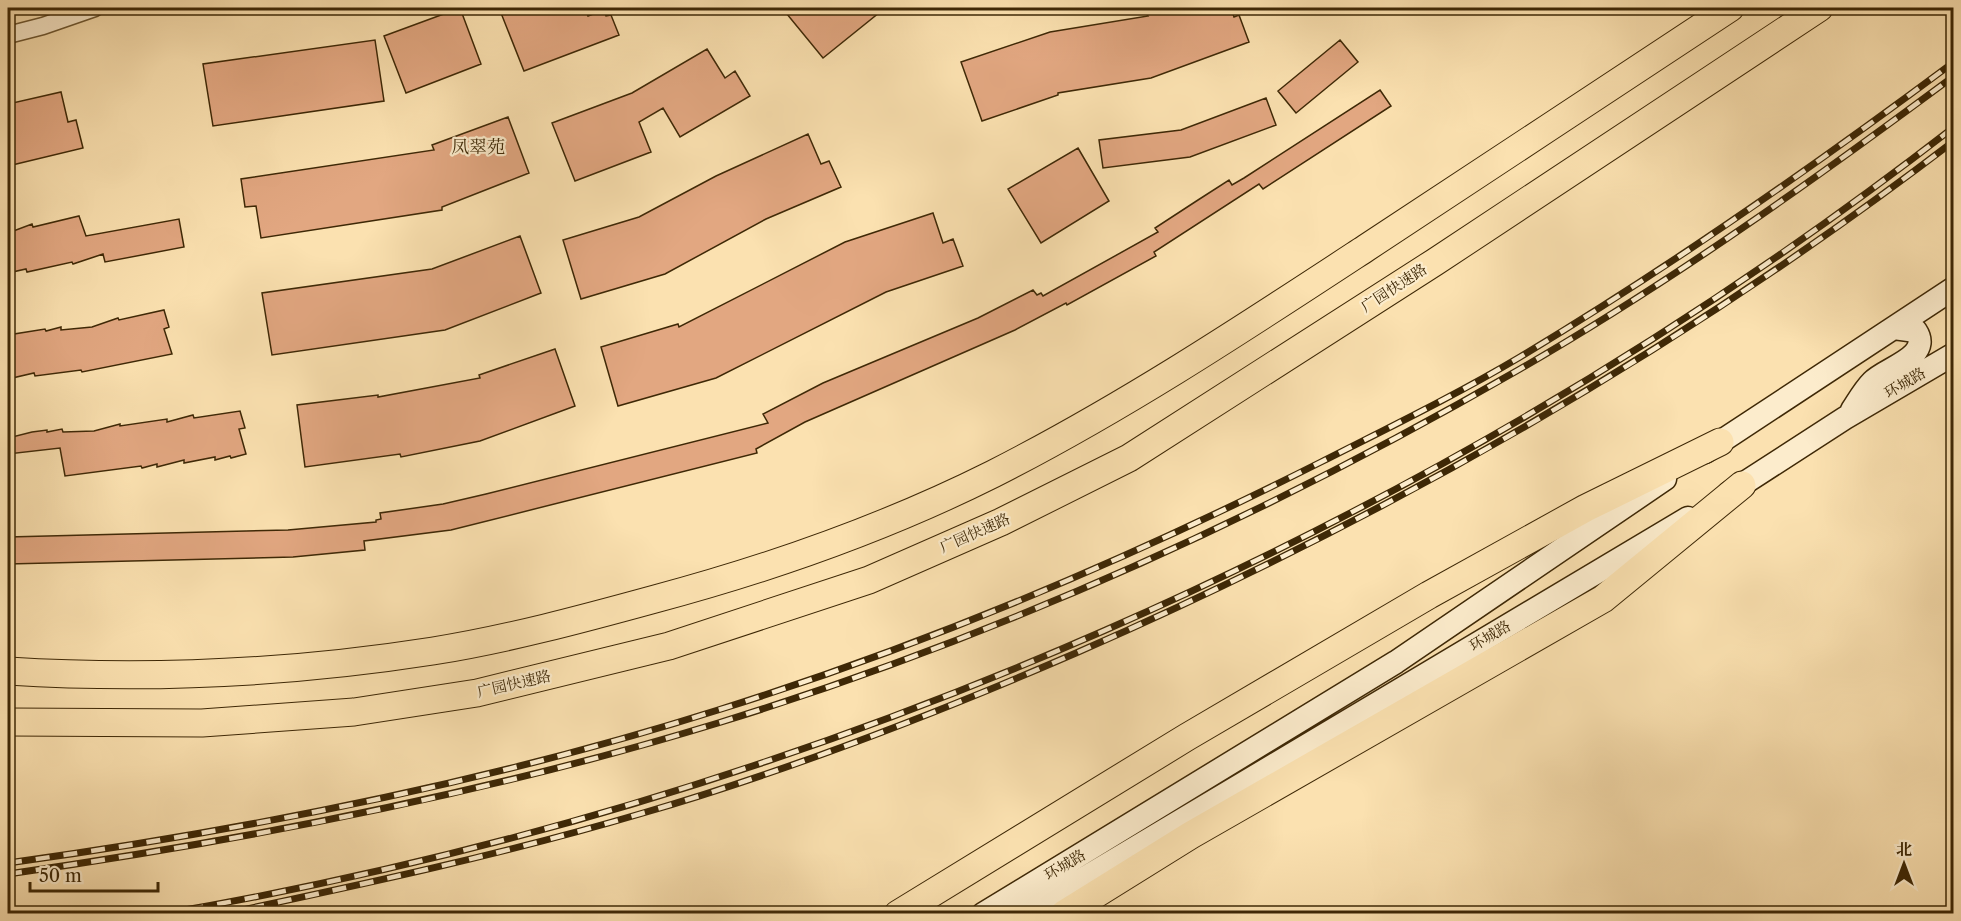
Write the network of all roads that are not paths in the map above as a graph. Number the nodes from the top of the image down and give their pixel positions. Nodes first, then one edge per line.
1 (95, 8) edge
2 (1730, 8) edge
3 (1819, 8) edge
4 (8, 35) edge
5 (1953, 288) edge
6 (1894, 328) junction
7 (1953, 354) edge
8 (1845, 418) junction
9 (1720, 442) junction
10 (1742, 486) junction
11 (8, 671) edge
12 (8, 722) edge
13 (898, 914) edge
14 (983, 914) edge
15 (1024, 914) edge
16 (1064, 914) edge

1 - 4 street
2 - 11 highway
3 - 12 highway, 广园快速路
5 - 6 main road, 环城路
6 - 8 main road
6 - 9 main road, 环城路
7 - 8 main road, 环城路
8 - 10 main road, 环城路
9 - 13 highway
9 - 14 main road, 环城路
10 - 15 main road, 环城路
10 - 16 highway

